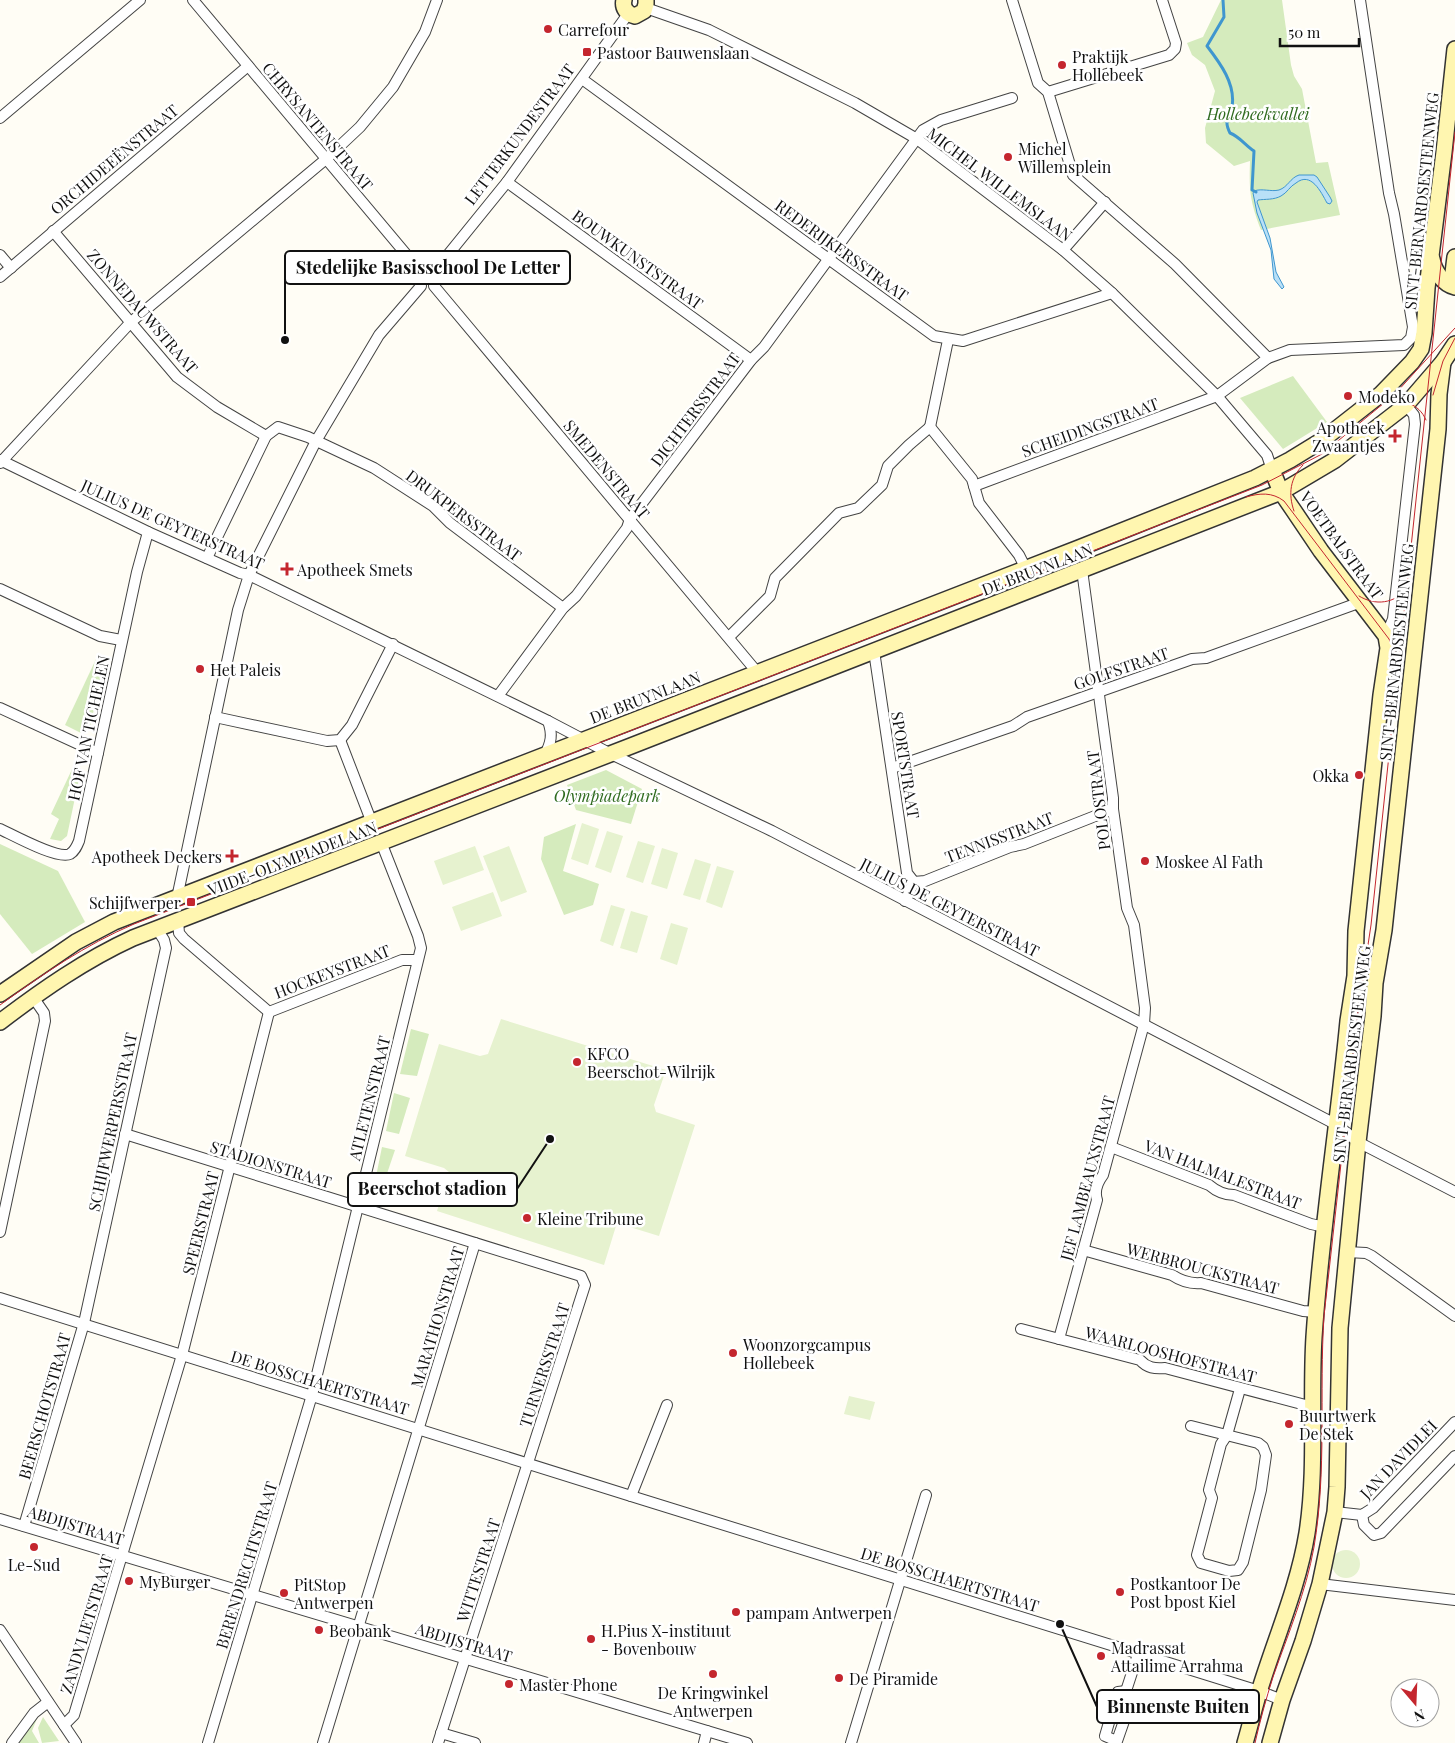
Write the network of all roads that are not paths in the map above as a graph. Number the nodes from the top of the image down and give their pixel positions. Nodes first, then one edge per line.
1 (140, 0) edge
2 (193, 0) edge
3 (437, 0) edge
4 (1012, 0) edge
5 (1162, 0) edge
6 (1360, 0) edge
7 (646, 4) edge
8 (626, 7) edge
9 (1455, 49) edge
10 (248, 66) junction
11 (582, 79) junction
12 (1048, 92) junction
13 (1012, 98) dead end
14 (0, 118) edge
15 (917, 139) junction
16 (326, 159) junction
17 (507, 182) junction
18 (1104, 202) junction
19 (53, 231) junction
20 (1063, 250) junction
21 (0, 255) edge
22 (1455, 257) edge
23 (1432, 258) junction
24 (829, 260) junction
25 (11, 268) junction
26 (421, 272) junction
27 (434, 272) junction
28 (0, 276) edge
29 (1451, 278) edge
30 (421, 286) junction
31 (434, 286) junction
32 (1427, 288) junction
33 (1112, 292) junction
34 (131, 322) junction
35 (948, 340) junction
36 (1455, 344) edge
37 (1416, 356) joint
38 (1268, 358) junction
39 (751, 360) junction
40 (1442, 362) junction
41 (1217, 396) junction
42 (1406, 404) junction
43 (930, 427) junction
44 (266, 436) junction
45 (316, 441) junction
46 (0, 461) edge
47 (1272, 470) junction
48 (974, 486) junction
49 (1281, 492) junction
50 (630, 519) junction
51 (148, 532) junction
52 (207, 558) junction
53 (1026, 569) junction
54 (1082, 570) junction
55 (249, 575) junction
56 (0, 588) edge
57 (1361, 602) junction
58 (563, 608) junction
59 (729, 637) junction
60 (121, 640) junction
61 (1387, 641) junction
62 (393, 644) junction
63 (874, 651) junction
64 (757, 672) junction
65 (1099, 692) junction
66 (498, 696) junction
67 (0, 708) edge
68 (215, 717) junction
69 (548, 721) junction
70 (340, 740) junction
71 (585, 740) junction
72 (98, 754) junction
73 (611, 754) junction
74 (545, 755) junction
75 (892, 768) junction
76 (1113, 809) junction
77 (372, 823) junction
78 (0, 828) edge
79 (381, 842) junction
80 (914, 882) junction
81 (177, 898) junction
82 (905, 901) junction
83 (178, 921) junction
84 (157, 929) junction
85 (184, 939) junction
86 (166, 948) junction
87 (417, 960) junction
88 (0, 994) edge
89 (33, 997) junction
90 (269, 1012) junction
91 (0, 1022) edge
92 (1144, 1024) junction
93 (1337, 1124) junction
94 (125, 1134) junction
95 (1358, 1142) junction
96 (1111, 1147) junction
97 (230, 1167) junction
98 (1455, 1192) edge
99 (358, 1207) junction
100 (1325, 1227) junction
101 (0, 1232) edge
102 (475, 1243) junction
103 (1083, 1250) junction
104 (1346, 1252) junction
105 (581, 1276) joint
106 (0, 1298) edge
107 (1316, 1312) junction
108 (1455, 1316) edge
109 (84, 1323) junction
110 (1021, 1329) dead end
111 (1059, 1339) junction
112 (182, 1355) junction
113 (1240, 1388) junction
114 (312, 1395) junction
115 (667, 1405) dead end
116 (1313, 1407) junction
117 (1455, 1422) edge
118 (1191, 1426) dead end
119 (418, 1428) junction
120 (1227, 1435) junction
121 (1455, 1456) edge
122 (528, 1463) junction
123 (926, 1495) dead end
124 (631, 1496) junction
125 (1335, 1512) junction
126 (1362, 1515) junction
127 (0, 1519) edge
128 (24, 1526) junction
129 (122, 1555) junction
130 (901, 1580) junction
131 (1320, 1584) junction
132 (252, 1594) junction
133 (1455, 1600) edge
134 (358, 1626) junction
135 (0, 1630) edge
136 (1138, 1654) junction
137 (466, 1659) junction
138 (1126, 1691) dead end
139 (1259, 1691) junction
140 (1282, 1700) junction
141 (48, 1702) junction
142 (64, 1725) junction
143 (707, 1731) junction
144 (440, 1738) edge
145 (73, 1742) edge
146 (12, 1743) edge
147 (208, 1743) edge
148 (323, 1743) edge
149 (475, 1743) edge
150 (704, 1743) edge
151 (747, 1743) edge
152 (851, 1743) edge
153 (1245, 1743) edge
154 (1270, 1743) edge

1 - 14 street
2 - 10 street, CHRYSANTENSTRAAT
3 - 16 street
4 - 12 street
5 - 12 street
6 - 38 street, SCHEIDINGSTRAAT
7 - 8 main road, LETTERKUNDESTRAAT
7 - 15 street, MICHEL WILLEMSLAAN
8 - 11 street, LETTERKUNDESTRAAT
9 - 23 main road, SINT-BERNARDSESTEENWEG
10 - 16 street, CHRYSANTENSTRAAT
10 - 19 street, ORCHIDEEËNSTRAAT
11 - 17 street, LETTERKUNDESTRAAT
11 - 24 street, REDERIJKERSSTRAAT
12 - 18 street
13 - 15 street
15 - 20 street, MICHEL WILLEMSLAAN
15 - 24 street, DICHTERSSTRAAT
16 - 26 street, CHRYSANTENSTRAAT
16 - 34 street
17 - 27 street, LETTERKUNDESTRAAT
17 - 39 street, BOUWKUNSTSTRAAT
18 - 20 street
18 - 38 street
19 - 25 street, ORCHIDEEËNSTRAAT
19 - 34 street, ZONNEDAUWSTRAAT
20 - 33 street, MICHEL WILLEMSLAAN
21 - 25 street
22 - 29 main road
23 - 29 main road
23 - 32 main road, SINT-BERNARDSESTEENWEG
24 - 35 street, REDERIJKERSSTRAAT
24 - 39 street, DICHTERSSTRAAT
25 - 28 street, ORCHIDEEËNSTRAAT
26 - 27 street
26 - 30 street
27 - 31 street
29 - 32 main road
30 - 31 street
30 - 45 street
31 - 50 street, SMEDENSTRAAT
32 - 37 main road, SINT-BERNARDSESTEENWEG
33 - 35 street, REDERIJKERSSTRAAT
33 - 41 street, MICHEL WILLEMSLAAN
34 - 44 street, ZONNEDAUWSTRAAT
34 - 46 street
35 - 43 street
36 - 40 main road, DE BRUYNLAAN
37 - 47 main road, DE BRUYNLAAN
38 - 41 street, SCHEIDINGSTRAAT
39 - 50 street, DICHTERSSTRAAT
40 - 42 main road, DE BRUYNLAAN
40 - 95 main road, SINT-BERNARDSESTEENWEG
41 - 47 street, MICHEL WILLEMSLAAN
41 - 48 street, SCHEIDINGSTRAAT
42 - 49 main road, DE BRUYNLAAN
42 - 61 street, SINT-BERNARDSESTEENWEG
43 - 48 street
43 - 59 street
44 - 45 street
44 - 52 street
45 - 55 street
45 - 58 street, DRUKPERSSTRAAT
46 - 51 street, JULIUS DE GEYTERSTRAAT
47 - 49 main road, VOETBALSTRAAT
47 - 53 main road, DE BRUYNLAAN
48 - 53 street
49 - 54 main road, DE BRUYNLAAN
49 - 57 main road, VOETBALSTRAAT
50 - 58 street, DICHTERSSTRAAT
50 - 59 street, SMEDENSTRAAT
51 - 52 street, JULIUS DE GEYTERSTRAAT
51 - 60 street, HOF VAN TICHELEN
52 - 55 street, JULIUS DE GEYTERSTRAAT
53 - 64 main road, DE BRUYNLAAN
54 - 63 main road, DE BRUYNLAAN
54 - 65 street, POLOSTRAAT
55 - 62 street, JULIUS DE GEYTERSTRAAT
55 - 68 street
56 - 60 street
57 - 61 main road, VOETBALSTRAAT
57 - 65 street, GOLFSTRAAT
58 - 66 street, DICHTERSSTRAAT
59 - 64 street, SMEDENSTRAAT
60 - 72 street, HOF VAN TICHELEN
61 - 93 main road, SINT-BERNARDSESTEENWEG
62 - 66 street, JULIUS DE GEYTERSTRAAT
62 - 70 street
63 - 73 main road, DE BRUYNLAAN
63 - 75 street, SPORTSTRAAT
64 - 71 main road, DE BRUYNLAAN
65 - 75 street, GOLFSTRAAT
65 - 76 street, POLOSTRAAT
66 - 69 street, JULIUS DE GEYTERSTRAAT
67 - 72 street
68 - 70 street
68 - 81 street
69 - 71 street, JULIUS DE GEYTERSTRAAT
69 - 74 street
70 - 77 street
71 - 73 street, JULIUS DE GEYTERSTRAAT
71 - 74 main road, VIIDE-OLYMPIADELAAN
72 - 78 street, HOF VAN TICHELEN
73 - 79 main road, VIIDE-OLYMPIADELAAN
73 - 82 street, JULIUS DE GEYTERSTRAAT
74 - 77 main road, VIIDE-OLYMPIADELAAN
75 - 80 street, SPORTSTRAAT
76 - 80 street, TENNISSTRAAT
76 - 92 street, POLOSTRAAT
77 - 81 main road, VIIDE-OLYMPIADELAAN
79 - 83 main road, VIIDE-OLYMPIADELAAN
79 - 87 street, ATLETENSTRAAT
80 - 82 street
81 - 88 main road, VIIDE-OLYMPIADELAAN
82 - 92 street, JULIUS DE GEYTERSTRAAT
83 - 84 main road, VIIDE-OLYMPIADELAAN
83 - 85 street
84 - 86 street
84 - 89 main road, VIIDE-OLYMPIADELAAN
85 - 86 street
85 - 90 street, HOCKEYSTRAAT
86 - 94 street, SCHIJFWERPERSSTRAAT
87 - 90 street, HOCKEYSTRAAT
87 - 99 street, ATLETENSTRAAT
89 - 91 main road, VIIDE-OLYMPIADELAAN
89 - 101 street
90 - 97 street, SPEERSTRAAT
92 - 93 street, JULIUS DE GEYTERSTRAAT
92 - 96 street, JEF LAMBEAUXSTRAAT
93 - 95 street, JULIUS DE GEYTERSTRAAT
93 - 100 main road, SINT-BERNARDSESTEENWEG
94 - 97 street, STADIONSTRAAT
94 - 109 street, SCHIJFWERPERSSTRAAT
95 - 98 street, JULIUS DE GEYTERSTRAAT
95 - 104 main road, SINT-BERNARDSESTEENWEG
96 - 100 street, VAN HALMALESTRAAT
96 - 103 street, JEF LAMBEAUXSTRAAT
97 - 99 street, STADIONSTRAAT
97 - 112 street, SPEERSTRAAT
99 - 102 street, STADIONSTRAAT
99 - 114 street, ATLETENSTRAAT
100 - 107 main road, SINT-BERNARDSESTEENWEG
102 - 105 street, STADIONSTRAAT
102 - 119 street, MARATHONSTRAAT
103 - 107 street, WERBROUCKSTRAAT
103 - 111 street, JEF LAMBEAUXSTRAAT
104 - 108 street
104 - 125 main road, SINT-BERNARDSESTEENWEG
105 - 122 street, TURNERSSTRAAT
106 - 109 street, DE BOSSCHAERTSTRAAT
107 - 116 main road, SINT-BERNARDSESTEENWEG
109 - 112 street, DE BOSSCHAERTSTRAAT
109 - 128 street, BEERSCHOTSTRAAT
110 - 111 street, WAARLOOSHOFSTRAAT
111 - 113 street, WAARLOOSHOFSTRAAT
112 - 114 street, DE BOSSCHAERTSTRAAT
112 - 129 street, ZANDVLIETSTRAAT
113 - 116 street, WAARLOOSHOFSTRAAT
113 - 120 street
114 - 119 street, DE BOSSCHAERTSTRAAT
114 - 132 street, BERENDRECHTSTRAAT
115 - 124 street
116 - 139 main road, SINT-BERNARDSESTEENWEG
117 - 126 street, JAN DAVIDLEI
118 - 120 street
119 - 122 street, DE BOSSCHAERTSTRAAT
119 - 134 street, MARATHONSTRAAT
120 - 120 street
121 - 126 street, JAN DAVIDLEI
122 - 124 street, DE BOSSCHAERTSTRAAT
122 - 137 street, WITTESTRAAT
123 - 130 street
124 - 130 street, DE BOSSCHAERTSTRAAT
125 - 126 street, JAN DAVIDLEI
125 - 131 main road, SINT-BERNARDSESTEENWEG
127 - 128 street, ABDIJSTRAAT
128 - 129 street, ABDIJSTRAAT
129 - 132 street, ABDIJSTRAAT
129 - 142 street, ZANDVLIETSTRAAT
130 - 136 street, DE BOSSCHAERTSTRAAT
130 - 152 street
131 - 133 street
131 - 140 main road, SINT-BERNARDSESTEENWEG
132 - 134 street, ABDIJSTRAAT
132 - 147 street, BERENDRECHTSTRAAT
134 - 137 street, ABDIJSTRAAT
134 - 148 street, MARATHONSTRAAT
135 - 141 street
136 - 138 street
136 - 139 street, DE BOSSCHAERTSTRAAT
137 - 143 street, ABDIJSTRAAT
137 - 144 street, WITTESTRAAT
139 - 140 street, DE BOSSCHAERTSTRAAT
139 - 153 main road, SINT-BERNARDSESTEENWEG
140 - 154 main road, SINT-BERNARDSESTEENWEG
141 - 142 street
141 - 146 street
142 - 145 street
143 - 150 street
143 - 151 street, ABDIJSTRAAT
144 - 149 street

